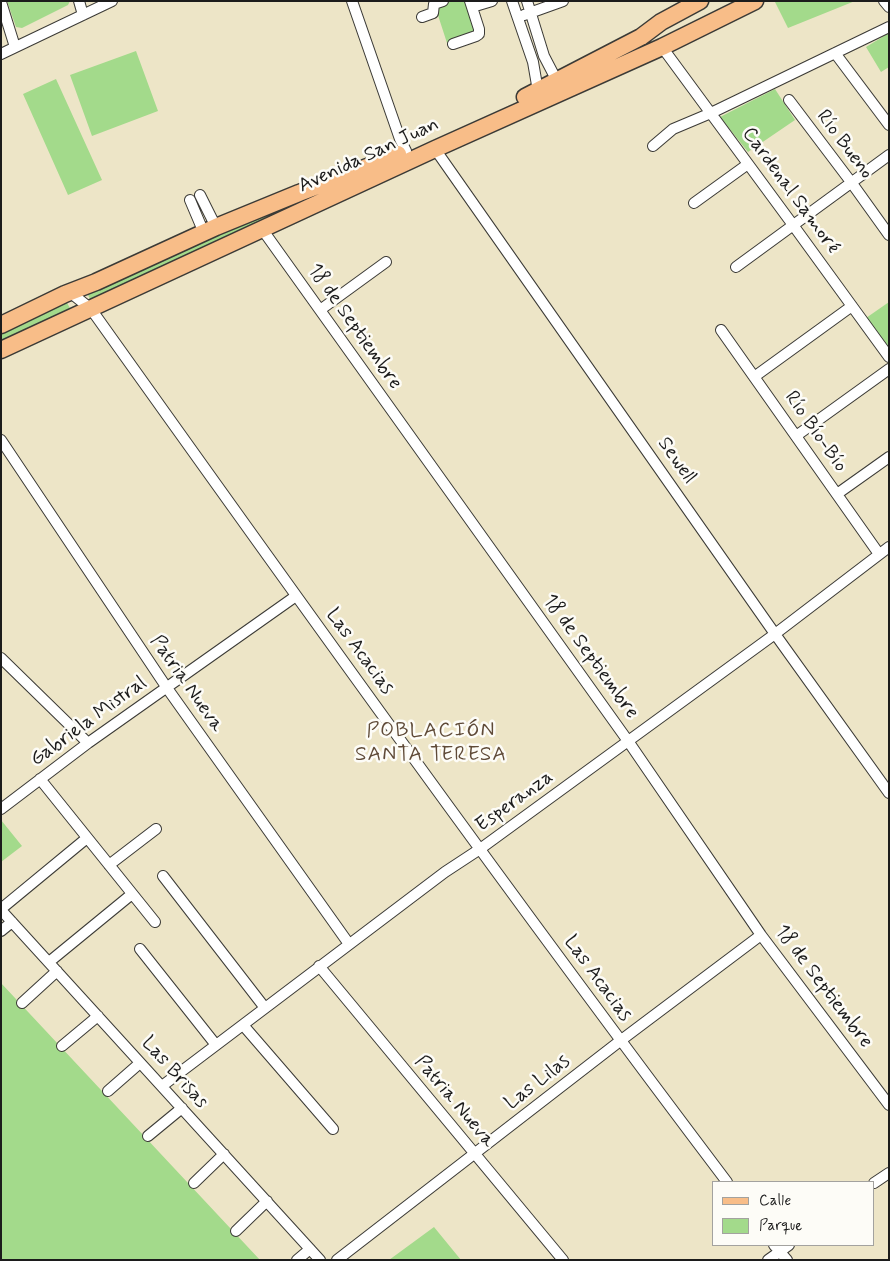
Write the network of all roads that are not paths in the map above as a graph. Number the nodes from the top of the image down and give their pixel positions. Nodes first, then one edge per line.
1 (79, 1) edge
2 (112, 1) edge
3 (352, 1) edge
4 (443, 1) edge
5 (492, 1) edge
6 (512, 1) edge
7 (527, 1) edge
8 (563, 1) edge
9 (700, 1) edge
10 (755, 1) edge
11 (884, 1) edge
12 (1, 2) edge
13 (471, 4) edge
14 (685, 6) edge
15 (889, 8) edge
16 (530, 13) junction
17 (83, 15) junction
18 (422, 17) dead end
19 (518, 18) junction
20 (889, 27) edge
21 (453, 44) dead end
22 (15, 47) junction
23 (662, 47) junction
24 (835, 53) junction
25 (1, 54) edge
26 (558, 81) junction
27 (538, 91) junction
28 (789, 100) dead end
29 (711, 113) junction
30 (889, 124) edge
31 (653, 146) dead end
32 (435, 149) junction
33 (406, 151) junction
34 (889, 155) edge
35 (748, 164) junction
36 (851, 182) junction
37 (299, 192) junction
38 (200, 195) dead end
39 (190, 200) dead end
40 (694, 203) dead end
41 (305, 209) junction
42 (794, 225) junction
43 (262, 229) junction
44 (210, 230) junction
45 (889, 235) edge
46 (386, 262) dead end
47 (736, 267) dead end
48 (65, 294) junction
49 (852, 306) junction
50 (91, 309) junction
51 (320, 310) junction
52 (1, 325) edge
53 (721, 330) dead end
54 (1, 350) edge
55 (889, 357) edge
56 (889, 369) edge
57 (754, 377) junction
58 (796, 436) junction
59 (1, 440) edge
60 (889, 456) edge
61 (837, 494) junction
62 (886, 550) edge
63 (296, 596) junction
64 (775, 634) junction
65 (1, 658) edge
66 (167, 688) junction
67 (628, 741) junction
68 (88, 743) junction
69 (40, 779) junction
70 (889, 793) edge
71 (1, 808) edge
72 (156, 829) dead end
73 (87, 838) junction
74 (480, 849) junction
75 (109, 865) junction
76 (163, 876) dead end
77 (132, 894) junction
78 (1, 910) edge
79 (12, 922) junction
80 (155, 922) dead end
81 (1, 930) edge
82 (761, 935) junction
83 (348, 944) junction
84 (140, 948) dead end
85 (49, 962) junction
86 (319, 966) junction
87 (58, 971) junction
88 (22, 1002) dead end
89 (265, 1008) junction
90 (98, 1016) junction
91 (243, 1025) junction
92 (620, 1041) junction
93 (216, 1045) junction
94 (62, 1046) dead end
95 (140, 1062) junction
96 (162, 1086) junction
97 (108, 1091) dead end
98 (889, 1105) edge
99 (182, 1108) junction
100 (333, 1129) dead end
101 (148, 1136) dead end
102 (474, 1153) junction
103 (224, 1154) junction
104 (889, 1172) edge
105 (726, 1181) edge
106 (875, 1182) edge
107 (194, 1183) dead end
108 (267, 1201) junction
109 (236, 1230) dead end
110 (777, 1248) edge
111 (310, 1249) junction
112 (297, 1260) edge
113 (320, 1260) edge
114 (337, 1260) edge
115 (563, 1260) edge
116 (768, 1260) edge
117 (787, 1260) edge

1 - 17 street
2 - 17 street
3 - 33 street
4 - 18 street
5 - 13 street
6 - 19 street
7 - 16 street
8 - 16 street
9 - 14 main road, Avenida San Juan
10 - 23 main road, Avenida San Juan
11 - 15 street
12 - 22 street
13 - 21 street
14 - 26 main road, Avenida San Juan
16 - 19 street
16 - 26 street
17 - 22 street
19 - 27 street
20 - 24 street
22 - 25 street
23 - 29 street, Cardenal Samoré
23 - 32 main road, Avenida San Juan
24 - 29 street
24 - 30 street
26 - 27 main road, Avenida San Juan
27 - 33 main road, Avenida San Juan
28 - 36 street, Río Bueno
29 - 31 street
29 - 35 street, Cardenal Samoré
32 - 41 main road, Avenida San Juan
32 - 64 street, Sewell
33 - 37 main road, Avenida San Juan
34 - 36 street
35 - 40 street
35 - 42 street, Cardenal Samoré
36 - 42 street
36 - 45 street, Río Bueno
37 - 41 main road
37 - 44 main road, Avenida San Juan
38 - 44 street
39 - 44 street
41 - 43 main road, Avenida San Juan
42 - 47 street
42 - 49 street, Cardenal Samoré
43 - 50 main road, Avenida San Juan
43 - 51 street, 18 de Septiembre
44 - 48 main road, Avenida San Juan
46 - 51 street
48 - 50 street, Las Acacias
48 - 52 main road, Avenida San Juan
49 - 55 street, Cardenal Samoré
49 - 57 street
50 - 54 main road, Avenida San Juan
50 - 63 street, Las Acacias
51 - 67 street, 18 de Septiembre
53 - 57 street, Río Bío-Bío
56 - 58 street
57 - 58 street, Río Bío-Bío
58 - 61 street, Río Bío-Bío
59 - 66 street, Patria Nueva
60 - 61 street
61 - 62 street, Río Bío-Bío
62 - 64 street, Esperanza
63 - 66 street, Gabriela Mistral
63 - 74 street, Las Acacias
64 - 67 street, Esperanza
64 - 70 street, Sewell
65 - 68 street
66 - 68 street, Gabriela Mistral
66 - 83 street, Patria Nueva
67 - 74 street, Esperanza
67 - 82 street, 18 de Septiembre
68 - 69 street, Gabriela Mistral
69 - 71 street, Gabriela Mistral
69 - 73 street
72 - 75 street
73 - 75 street
73 - 78 street
74 - 83 street, Esperanza
74 - 92 street, Las Acacias
75 - 77 street
76 - 89 street
77 - 80 street
77 - 85 street
78 - 79 street, Las Brisas
79 - 81 street
79 - 85 street, Las Brisas
82 - 92 street, Las Lilas
82 - 98 street, 18 de Septiembre
83 - 86 street, Esperanza
84 - 93 street
85 - 87 street, Las Brisas
86 - 89 street, Esperanza
86 - 102 street, Patria Nueva
87 - 88 street
87 - 90 street, Las Brisas
89 - 91 street, Esperanza
90 - 94 street
90 - 95 street, Las Brisas
91 - 93 street, Esperanza
91 - 100 street
92 - 102 street, Las Lilas
92 - 105 street, Las Acacias
93 - 96 street, Esperanza
95 - 96 street, Las Brisas
95 - 97 street
96 - 99 street, Las Brisas
99 - 101 street
99 - 103 street, Las Brisas
102 - 114 street, Las Lilas
102 - 115 street, Patria Nueva
103 - 107 street
103 - 108 street, Las Brisas
104 - 106 street
108 - 109 street
108 - 111 street, Las Brisas
110 - 116 street
110 - 117 street
111 - 112 street
111 - 113 street, Las Brisas

